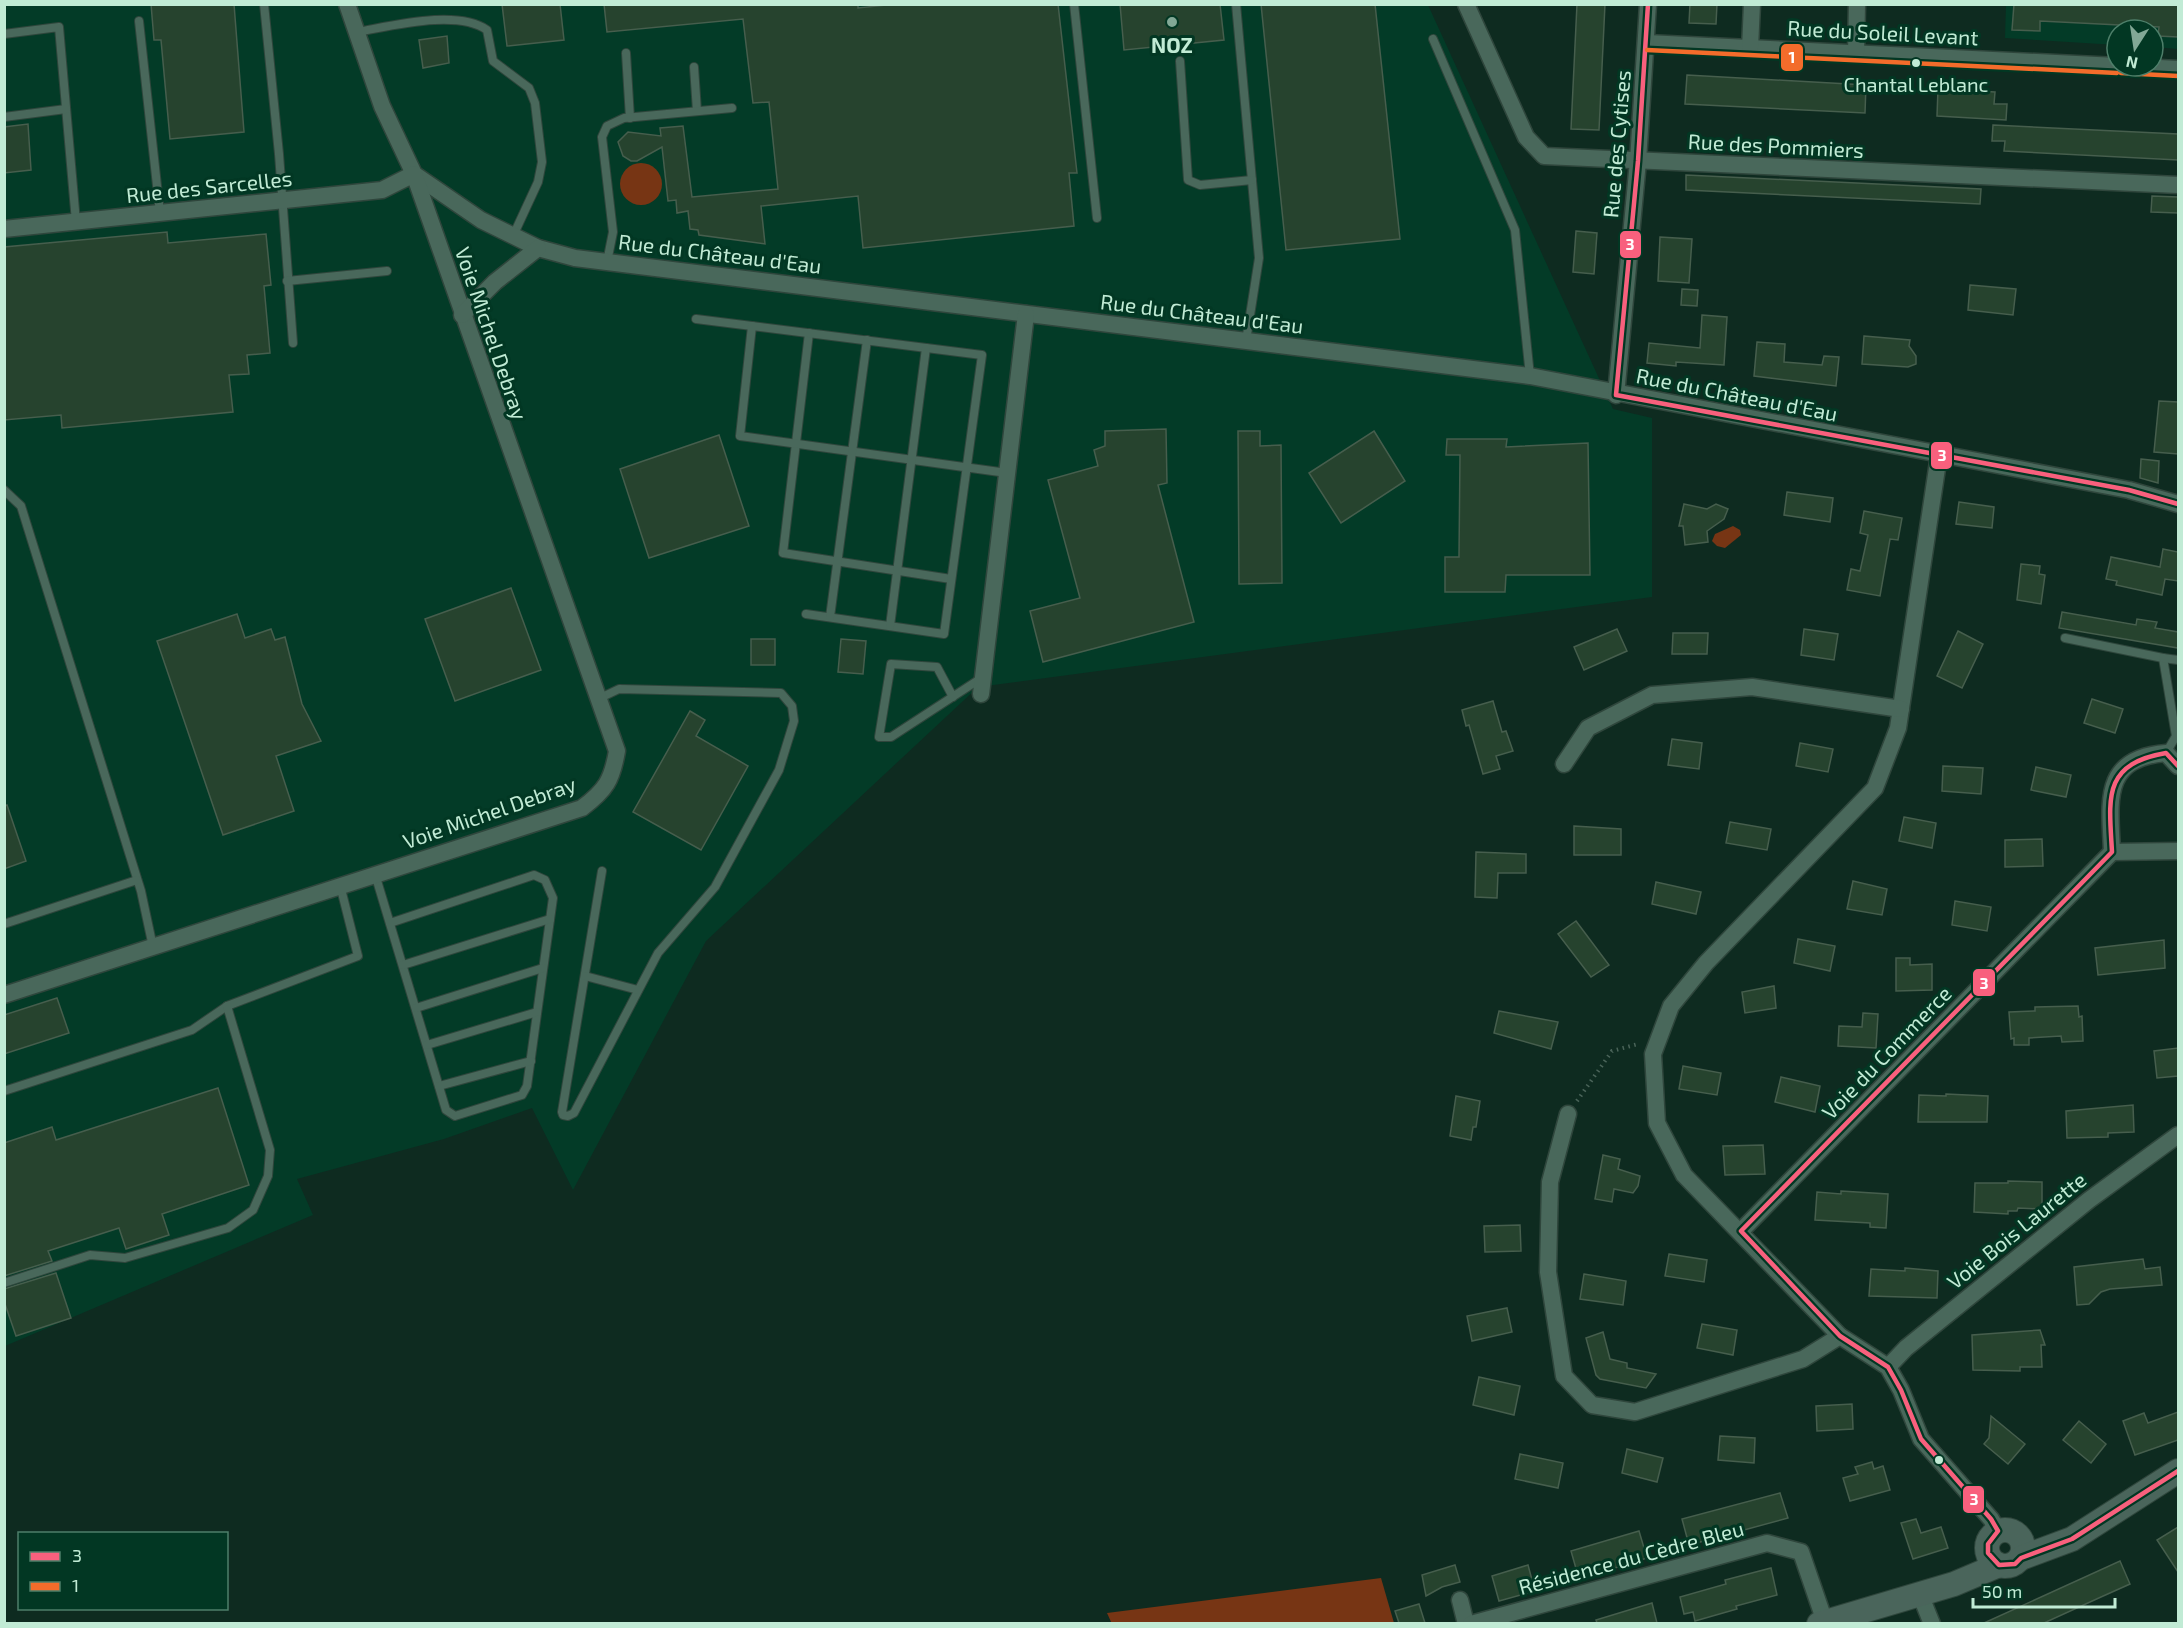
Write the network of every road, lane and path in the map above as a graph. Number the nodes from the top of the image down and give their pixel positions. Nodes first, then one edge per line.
1 (264, 4) edge
2 (347, 4) edge
3 (1074, 4) edge
4 (1236, 4) edge
5 (1466, 4) edge
6 (1648, 4) edge
7 (1752, 4) edge
8 (1857, 4) edge
9 (139, 21) dead end
10 (357, 32) junction
11 (4, 34) edge
12 (1433, 39) dead end
13 (1647, 43) junction
14 (1750, 48) junction
15 (626, 53) dead end
16 (1856, 53) junction
17 (1180, 61) dead end
18 (2105, 65) edge
19 (694, 67) dead end
20 (732, 108) dead end
21 (66, 109) junction
22 (697, 111) junction
23 (4, 117) edge
24 (630, 117) junction
25 (1638, 161) junction
26 (414, 174) junction
27 (1252, 180) junction
28 (2178, 185) edge
29 (281, 201) junction
30 (160, 213) junction
31 (1097, 218) dead end
32 (76, 222) junction
33 (4, 229) edge
34 (513, 236) junction
35 (538, 248) junction
36 (607, 262) junction
37 (387, 271) dead end
38 (287, 281) junction
39 (1026, 314) junction
40 (462, 315) junction
41 (696, 319) dead end
42 (752, 326) junction
43 (809, 333) junction
44 (867, 340) junction
45 (1246, 341) junction
46 (292, 343) dead end
47 (926, 348) junction
48 (1530, 376) junction
49 (1616, 395) junction
50 (796, 444) junction
51 (853, 452) junction
52 (1939, 455) junction
53 (909, 460) junction
54 (966, 468) junction
55 (1007, 473) junction
56 (4, 490) edge
57 (2178, 504) edge
58 (838, 561) junction
59 (896, 571) junction
60 (951, 579) junction
61 (806, 614) dead end
62 (830, 617) junction
63 (890, 626) junction
64 (2065, 638) dead end
65 (2163, 658) junction
66 (2178, 660) edge
67 (983, 677) junction
68 (981, 694) dead end
69 (953, 697) junction
70 (598, 700) junction
71 (1901, 709) junction
72 (2166, 753) junction
73 (1564, 764) dead end
74 (2178, 766) edge
75 (2178, 851) edge
76 (2112, 852) junction
77 (602, 871) dead end
78 (375, 874) junction
79 (137, 880) junction
80 (340, 885) junction
81 (550, 919) junction
82 (390, 923) junction
83 (4, 924) edge
84 (153, 947) junction
85 (403, 965) junction
86 (543, 968) junction
87 (585, 976) junction
88 (638, 990) junction
89 (4, 995) edge
90 (227, 1006) junction
91 (416, 1008) junction
92 (537, 1012) junction
93 (1659, 1038) junction
94 (427, 1046) junction
95 (531, 1061) junction
96 (439, 1086) junction
97 (4, 1091) edge
98 (1568, 1114) joint
99 (2178, 1135) edge
100 (1741, 1231) junction
101 (4, 1283) edge
102 (1840, 1336) junction
103 (1888, 1367) junction
104 (2178, 1471) edge
105 (1998, 1531) joint
106 (2008, 1555) junction
107 (1920, 1594) junction
108 (1460, 1600) dead end
109 (1466, 1623) edge
110 (1472, 1623) edge
111 (1822, 1623) edge
112 (1932, 1623) edge

1 - 29 lane
2 - 10 street
3 - 31 lane
4 - 27 lane
5 - 25 street, Rue des Pommiers
6 - 13 street, Rue des Cytises
7 - 14 street
8 - 16 street
9 - 30 lane
10 - 26 street
10 - 34 lane
11 - 21 lane
12 - 48 lane
13 - 14 street, Rue du Soleil Levant
13 - 25 street, Rue des Cytises
14 - 16 street, Rue du Soleil Levant
15 - 24 lane
16 - 18 street, Rue du Soleil Levant
17 - 27 lane
19 - 22 lane
20 - 22 lane
21 - 23 lane
21 - 32 lane
22 - 24 lane
24 - 36 lane
25 - 28 street, Rue des Pommiers
25 - 49 street, Rue des Cytises
26 - 29 street, Rue des Sarcelles
26 - 34 street, Rue du Château d'Eau
26 - 40 street, Voie Michel Debray
27 - 45 lane
29 - 30 street, Rue des Sarcelles
29 - 38 lane
30 - 32 street, Rue des Sarcelles
32 - 33 street, Rue des Sarcelles
34 - 35 street, Rue du Château d'Eau
35 - 36 street, Rue du Château d'Eau
35 - 40 street
36 - 39 street, Rue du Château d'Eau
37 - 38 lane
38 - 46 lane
39 - 45 street, Rue du Château d'Eau
39 - 55 street
40 - 70 street, Voie Michel Debray
41 - 42 lane
42 - 43 lane
42 - 50 lane
43 - 44 lane
43 - 50 lane
44 - 47 lane
44 - 51 lane
45 - 48 street, Rue du Château d'Eau
47 - 53 lane
47 - 54 lane
48 - 49 street, Rue du Château d'Eau
49 - 52 street, Rue du Château d'Eau
50 - 51 lane
50 - 58 lane
51 - 53 lane
51 - 58 lane
52 - 57 street, Rue du Château d'Eau
52 - 71 street
53 - 54 lane
53 - 59 lane
54 - 55 lane
54 - 60 lane
55 - 67 street
56 - 79 lane
58 - 59 lane
58 - 62 lane
59 - 60 lane
59 - 63 lane
60 - 63 lane
61 - 62 lane
62 - 63 lane
64 - 65 lane
65 - 66 lane
65 - 72 lane
67 - 68 street
67 - 69 lane
69 - 69 lane
70 - 78 street, Voie Michel Debray
70 - 88 lane
71 - 73 street
71 - 93 street
72 - 74 street
72 - 76 street
75 - 76 street
76 - 100 street, Voie du Commerce
77 - 87 lane
78 - 80 street, Voie Michel Debray
78 - 82 lane
79 - 83 lane
79 - 84 lane
80 - 84 street, Voie Michel Debray
80 - 90 lane
81 - 82 lane
81 - 85 lane
81 - 86 lane
82 - 85 lane
84 - 89 street, Voie Michel Debray
85 - 91 lane
86 - 91 lane
86 - 92 lane
87 - 88 lane
87 - 88 lane
90 - 97 lane
90 - 101 lane
91 - 94 lane
92 - 94 lane
92 - 95 lane
93 - 98 path
93 - 100 street
94 - 96 lane
95 - 96 lane
95 - 96 lane
98 - 102 street
99 - 103 street, Voie Bois Laurette
100 - 102 street
102 - 103 street
103 - 105 street
104 - 106 main road
105 - 106 main road
106 - 107 main road
107 - 111 main road
107 - 112 street
108 - 109 street
110 - 111 street, Résidence du Cèdre Bleu

